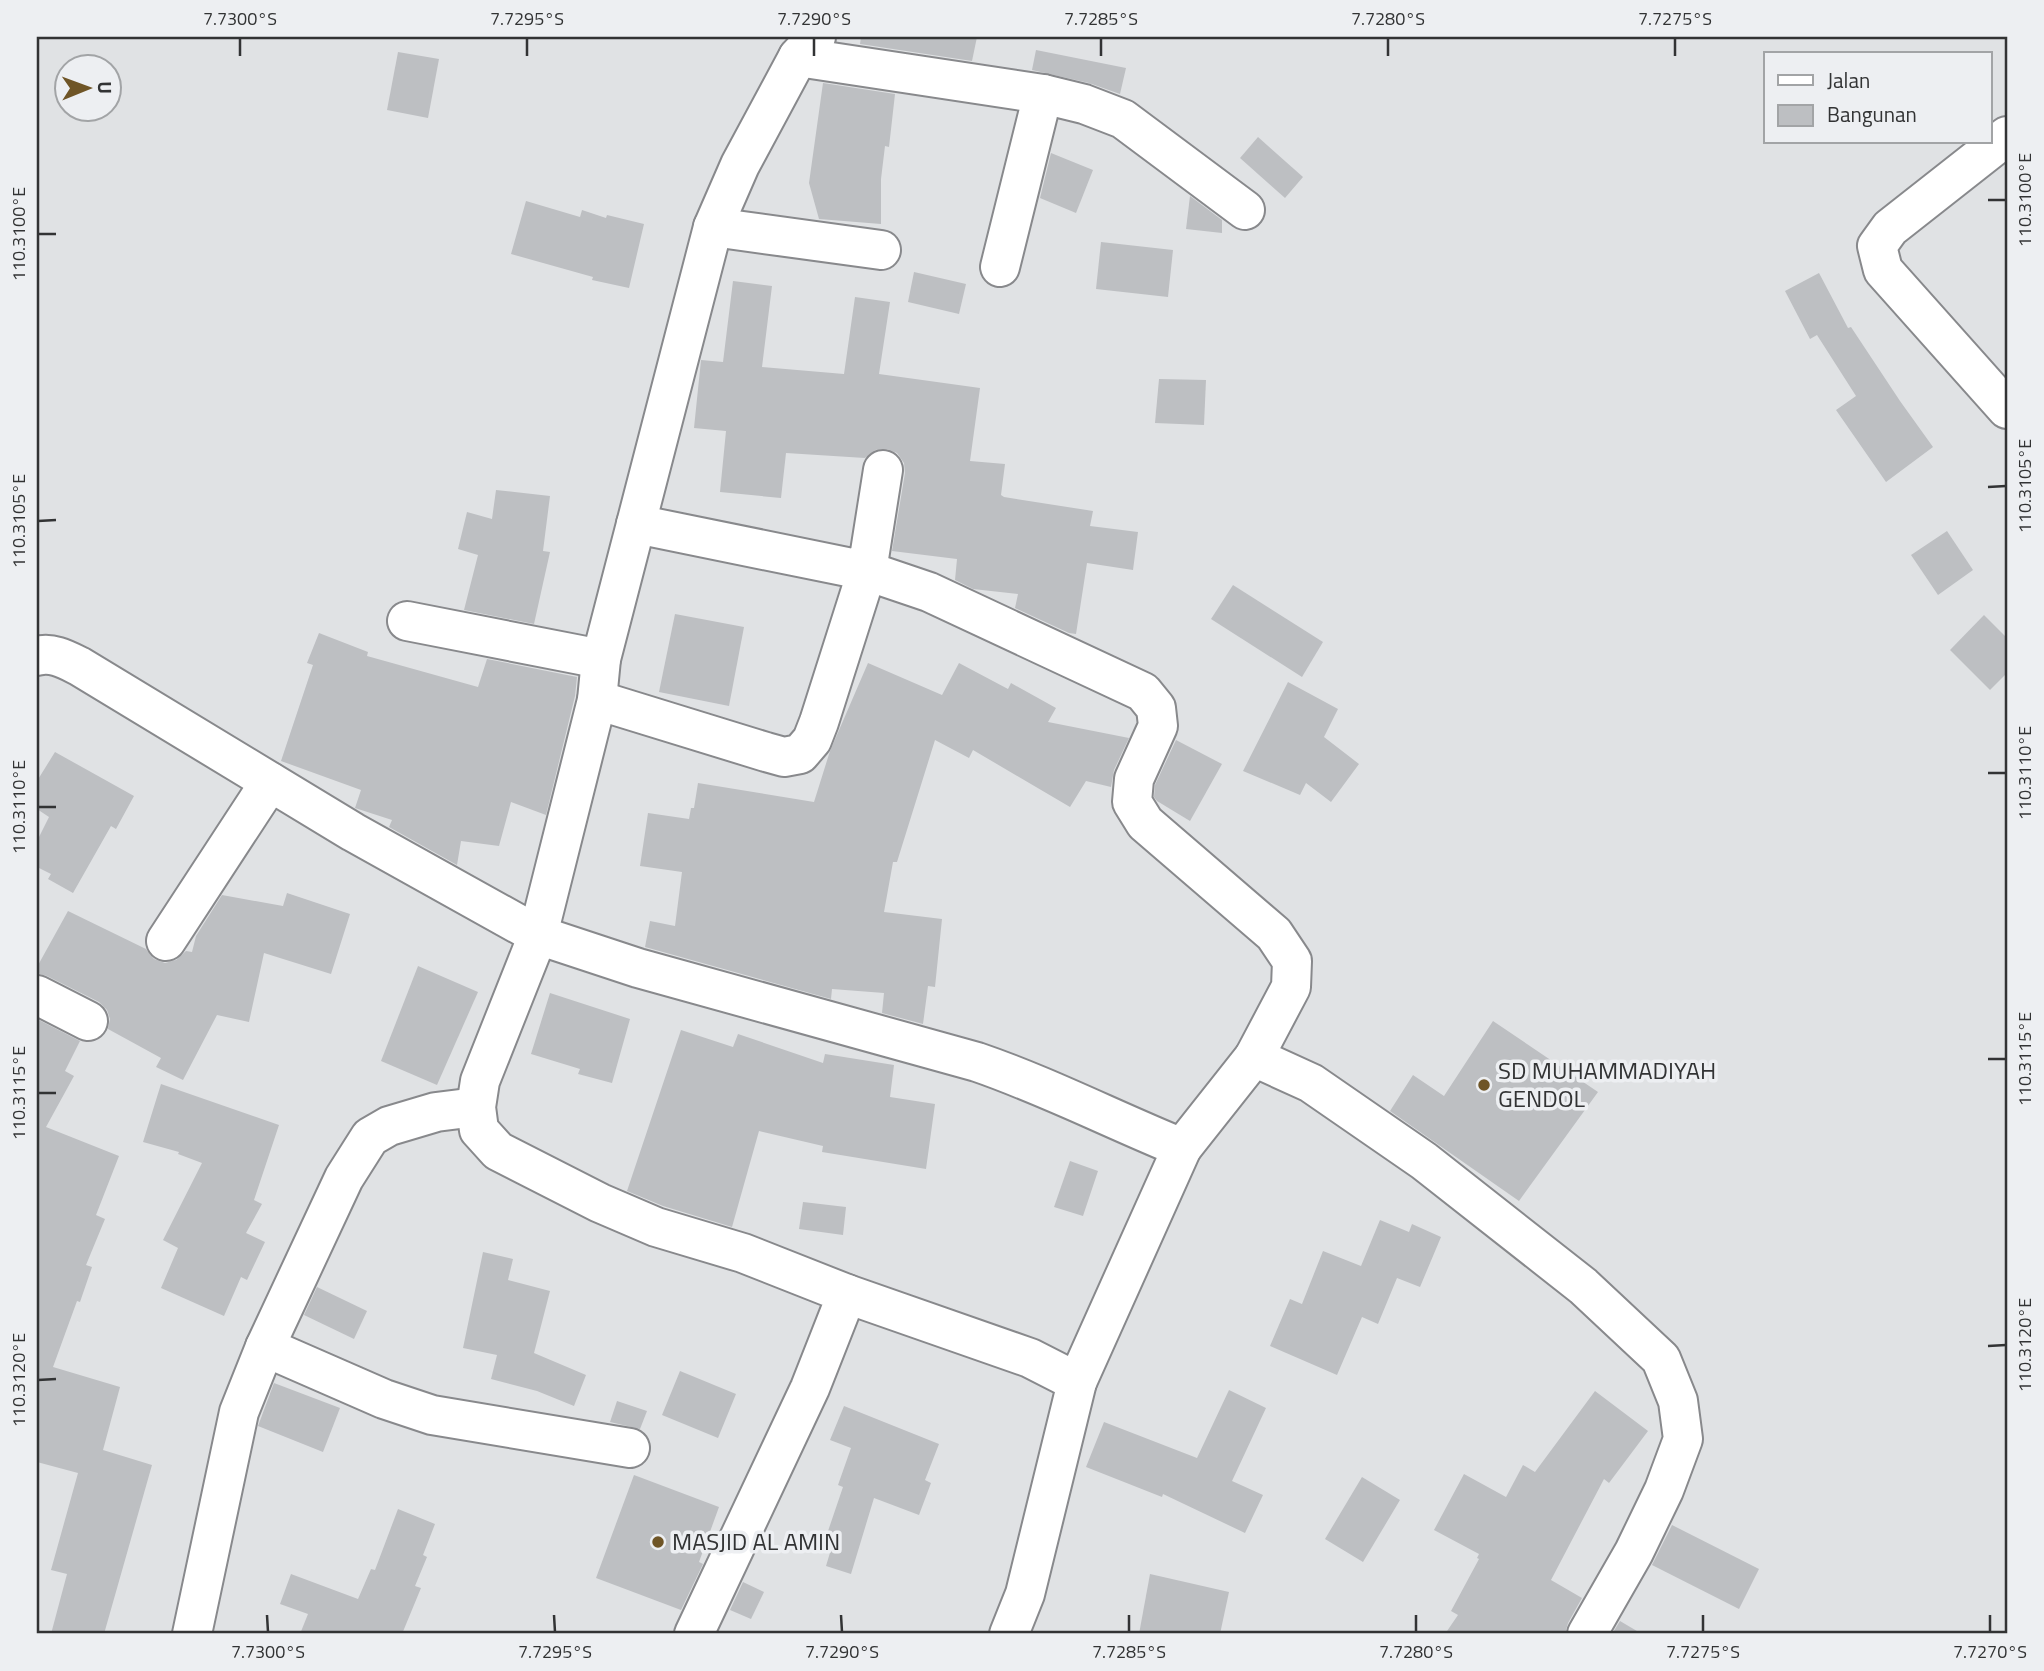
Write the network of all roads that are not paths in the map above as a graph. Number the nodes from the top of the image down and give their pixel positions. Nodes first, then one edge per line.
1 (807, 47) edge
2 (1043, 94) junction
3 (2007, 136) edge
4 (1245, 210) dead end
5 (713, 226) junction
6 (881, 250) dead end
7 (1000, 267) dead end
8 (2007, 410) edge
9 (883, 470) dead end
10 (636, 524) junction
11 (867, 571) junction
12 (407, 621) dead end
13 (37, 656) edge
14 (601, 659) junction
15 (597, 700) junction
16 (270, 782) junction
17 (538, 934) junction
18 (166, 941) dead end
19 (37, 995) edge
20 (88, 1021) dead end
21 (1254, 1057) junction
22 (475, 1107) junction
23 (1182, 1148) junction
24 (847, 1294) junction
25 (265, 1347) junction
26 (1077, 1382) junction
27 (630, 1448) dead end
28 (192, 1634) edge
29 (694, 1634) edge
30 (1009, 1634) edge
31 (1587, 1634) edge

1 - 2 street
1 - 5 street
2 - 4 street
2 - 7 street
3 - 8 street
5 - 6 street
5 - 10 street
9 - 11 street
10 - 11 street
10 - 14 street
11 - 15 street
11 - 21 street
12 - 14 street
13 - 16 street
14 - 15 street
15 - 17 street
16 - 17 street
16 - 18 street
17 - 22 street
17 - 23 street
19 - 20 street
21 - 23 street
21 - 31 street
22 - 24 street
22 - 25 street
23 - 26 street
24 - 26 street
24 - 29 street
25 - 27 street
25 - 28 street
26 - 30 street

